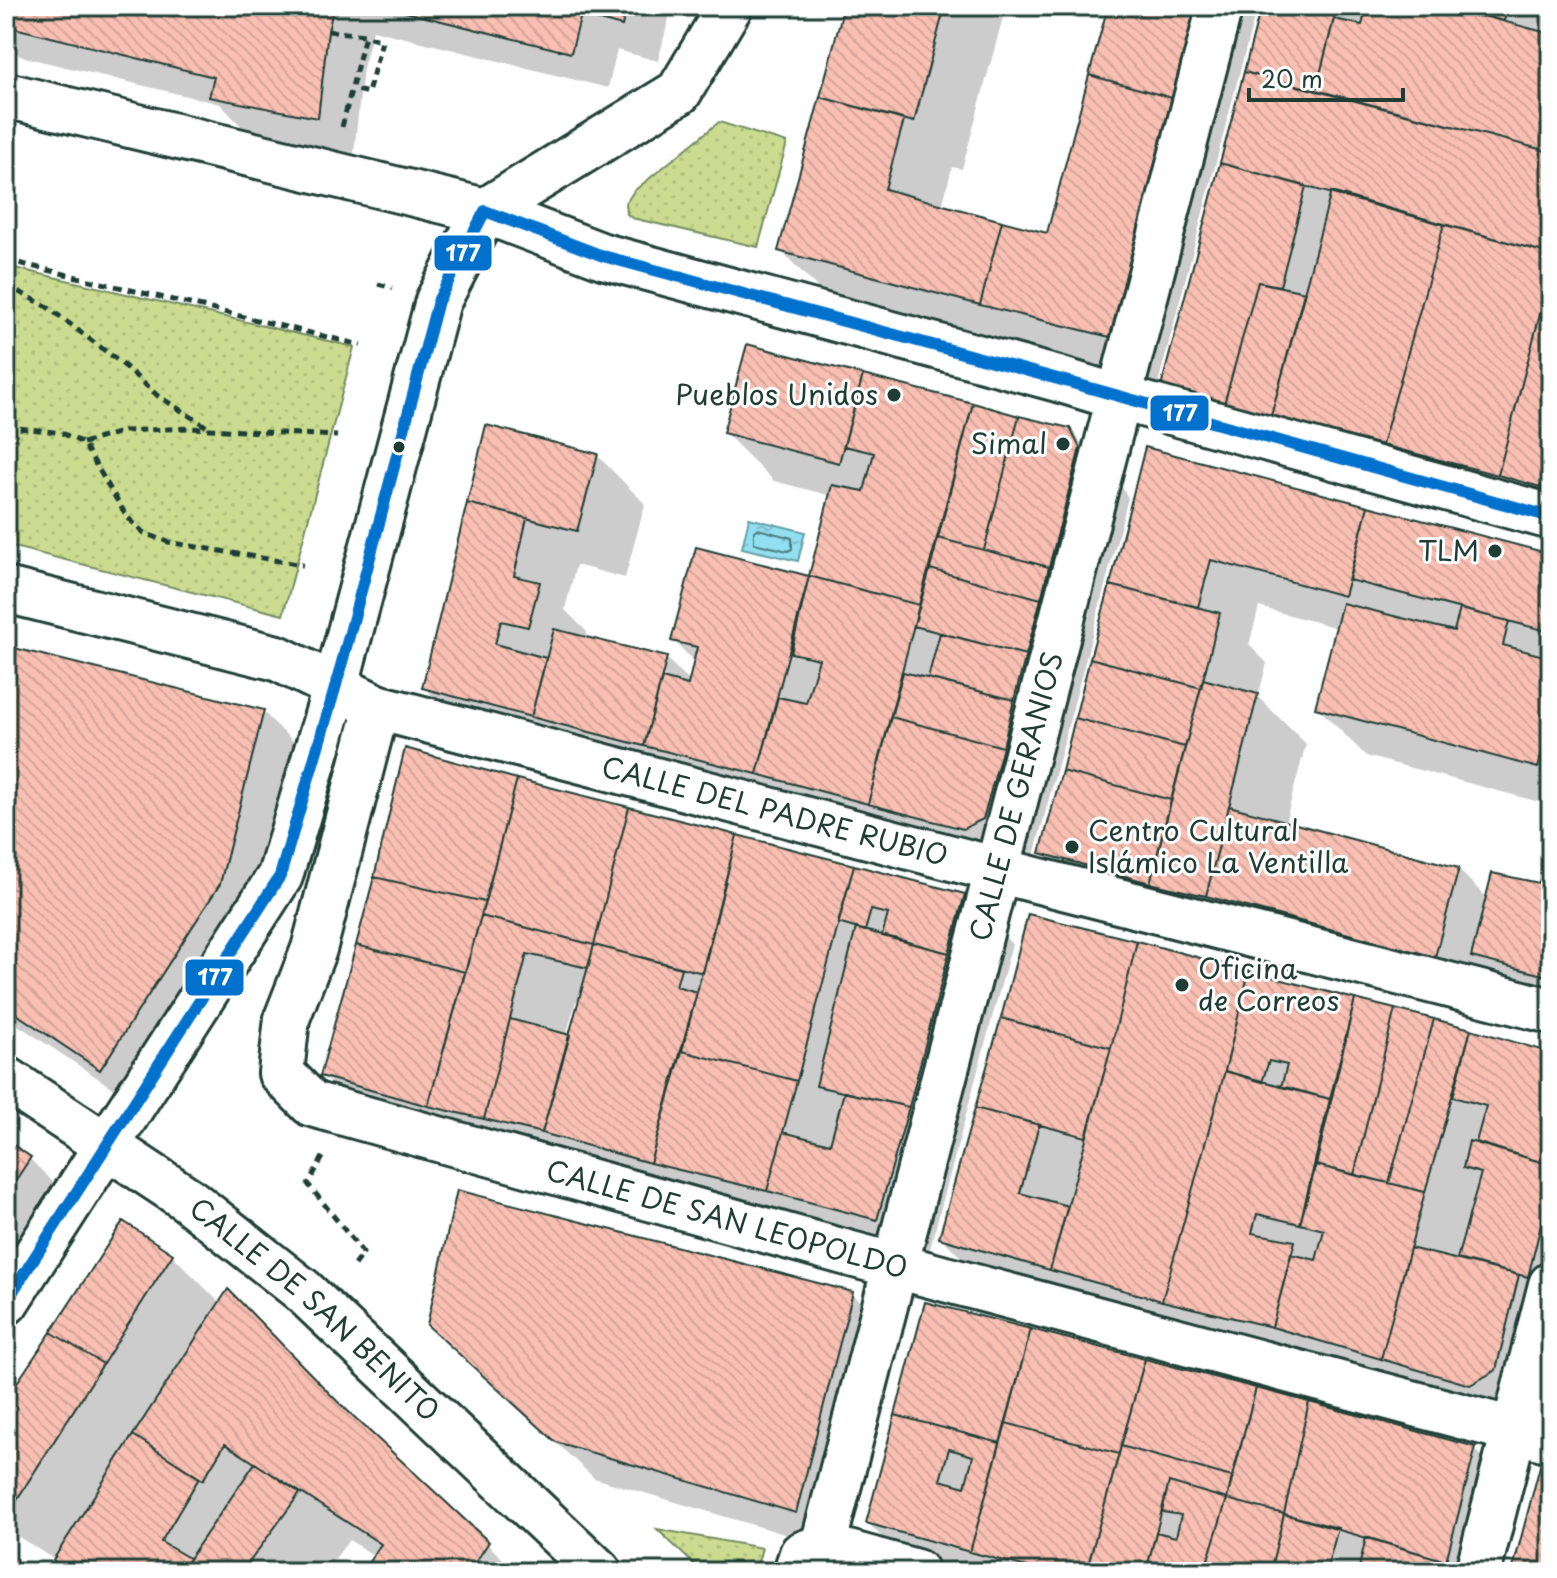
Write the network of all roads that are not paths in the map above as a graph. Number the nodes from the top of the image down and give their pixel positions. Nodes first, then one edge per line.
1 (730, 6) edge
2 (1220, 6) edge
3 (6, 95) edge
4 (485, 211) junction
5 (1117, 397) junction
6 (1551, 517) edge
7 (6, 590) edge
8 (336, 685) junction
9 (377, 707) junction
10 (996, 870) junction
11 (1551, 1011) edge
12 (6, 1079) edge
13 (106, 1144) junction
14 (896, 1266) junction
15 (1551, 1285) edge
16 (6, 1302) edge
17 (1532, 1434) edge
18 (809, 1559) edge
19 (599, 1572) edge
20 (916, 1572) edge
21 (1478, 1572) edge

1 - 4 street
2 - 5 street, CALLE DE GERANIOS
3 - 4 street
4 - 5 street
4 - 8 street
5 - 6 street
5 - 10 street, CALLE DE GERANIOS
7 - 8 street, CALLE DEL PADRE RUBIO
8 - 9 street, CALLE DEL PADRE RUBIO
8 - 13 street
9 - 10 street, CALLE DEL PADRE RUBIO
9 - 14 street, CALLE DE SAN LEOPOLDO
10 - 11 street, CALLE DEL PADRE RUBIO
10 - 14 street, CALLE DE GERANIOS
12 - 13 street, CALLE DE SAN BENITO
13 - 16 street
13 - 19 street, CALLE DE SAN BENITO
14 - 17 street, CALLE DE SAN LEOPOLDO
14 - 18 street, CALLE DE GERANIOS
15 - 17 street
17 - 21 street
18 - 20 street

